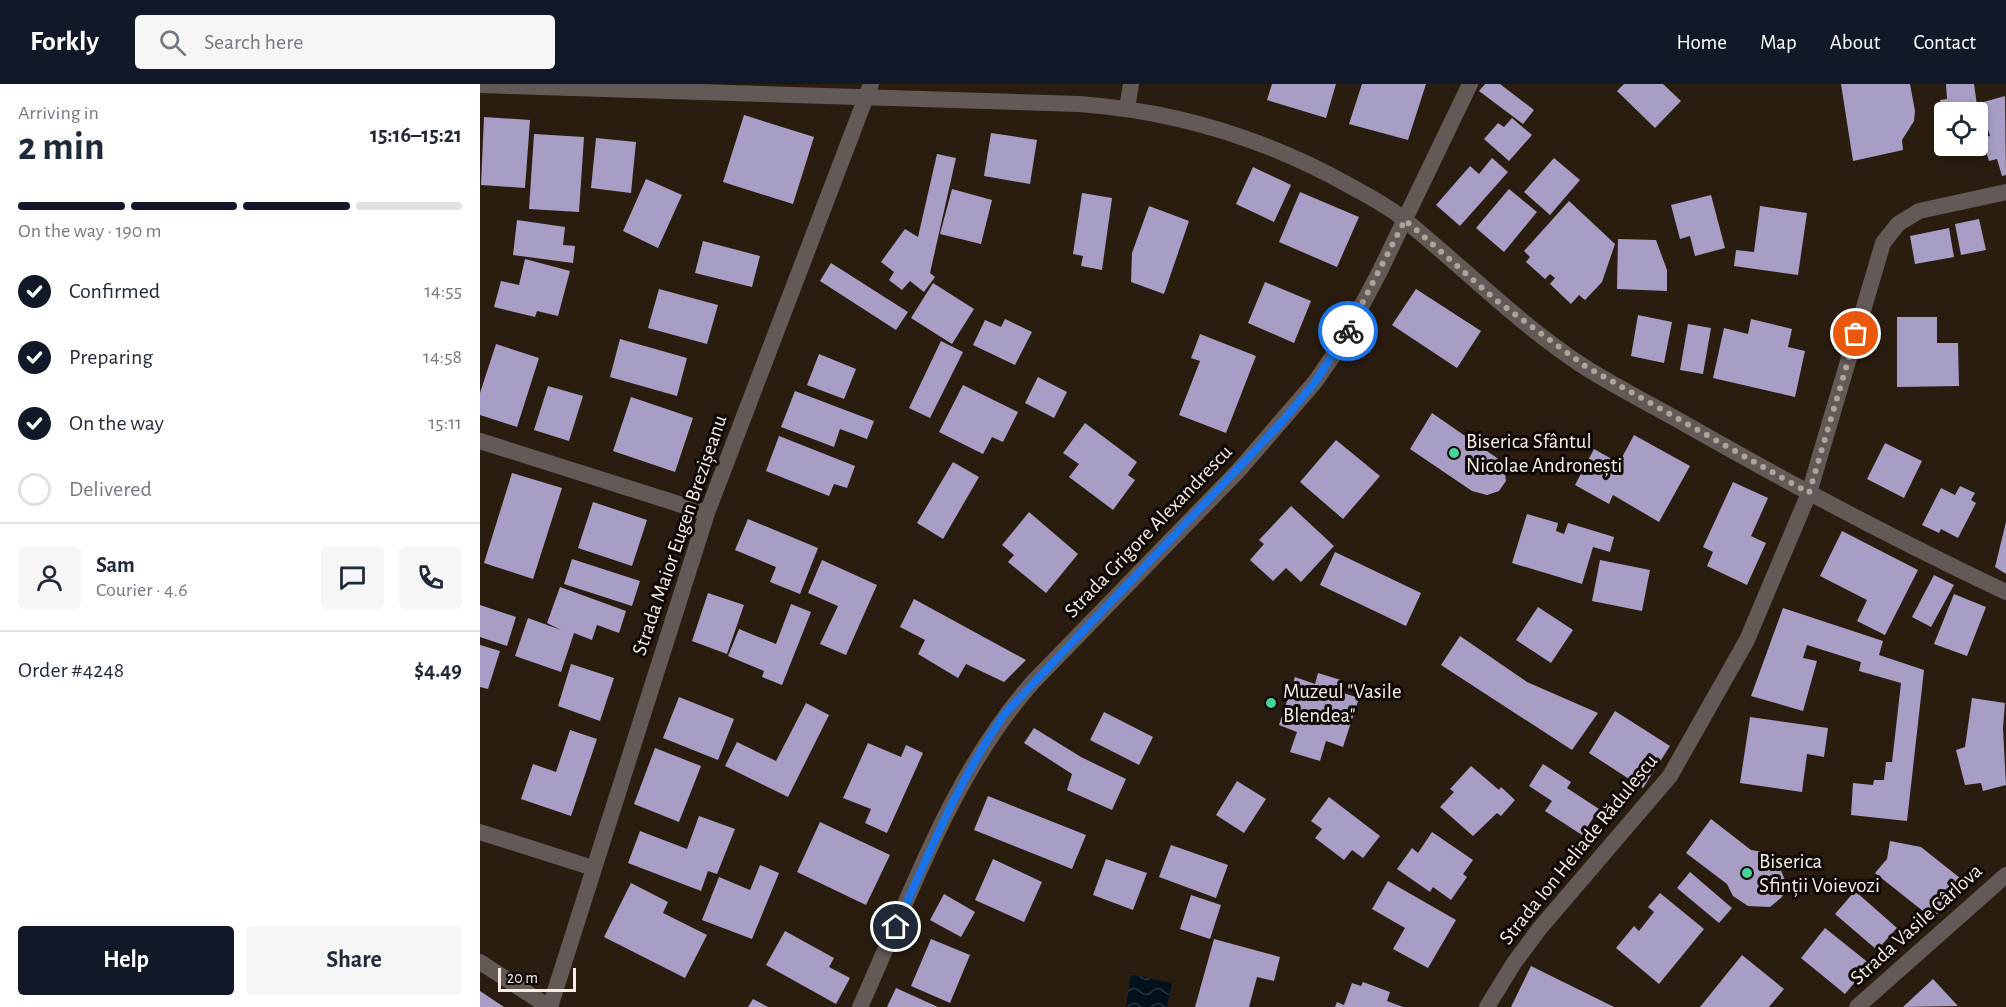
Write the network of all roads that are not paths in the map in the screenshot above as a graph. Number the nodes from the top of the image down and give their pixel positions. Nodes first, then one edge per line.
1 (1131, 84) edge
2 (1470, 84) edge
3 (480, 85) edge
4 (777, 89) edge
5 (867, 91) edge
6 (1127, 108) junction
7 (2006, 192) edge
8 (1405, 220) junction
9 (480, 441) edge
10 (1809, 493) junction
11 (707, 513) junction
12 (2006, 592) edge
13 (480, 832) edge
14 (593, 868) junction
15 (2006, 874) edge
16 (480, 962) edge
17 (549, 1007) edge
18 (860, 1007) edge
19 (1487, 1007) edge
20 (1857, 1007) edge

1 - 6 street
2 - 8 street, Strada Grigore Alexandrescu
3 - 4 street
4 - 5 street
5 - 6 street
5 - 11 street, Strada Maior Eugen Brezișeanu
6 - 8 street
7 - 10 street, Strada Ion Heliade Rădulescu
8 - 10 street
8 - 18 street, Strada Grigore Alexandrescu
9 - 11 street
10 - 12 street
10 - 19 street, Strada Ion Heliade Rădulescu
11 - 14 street, Strada Maior Eugen Brezișeanu
13 - 14 street
14 - 17 street, Strada Maior Eugen Brezișeanu
15 - 20 street, Strada Vasile Cârlova
16 - 17 street

